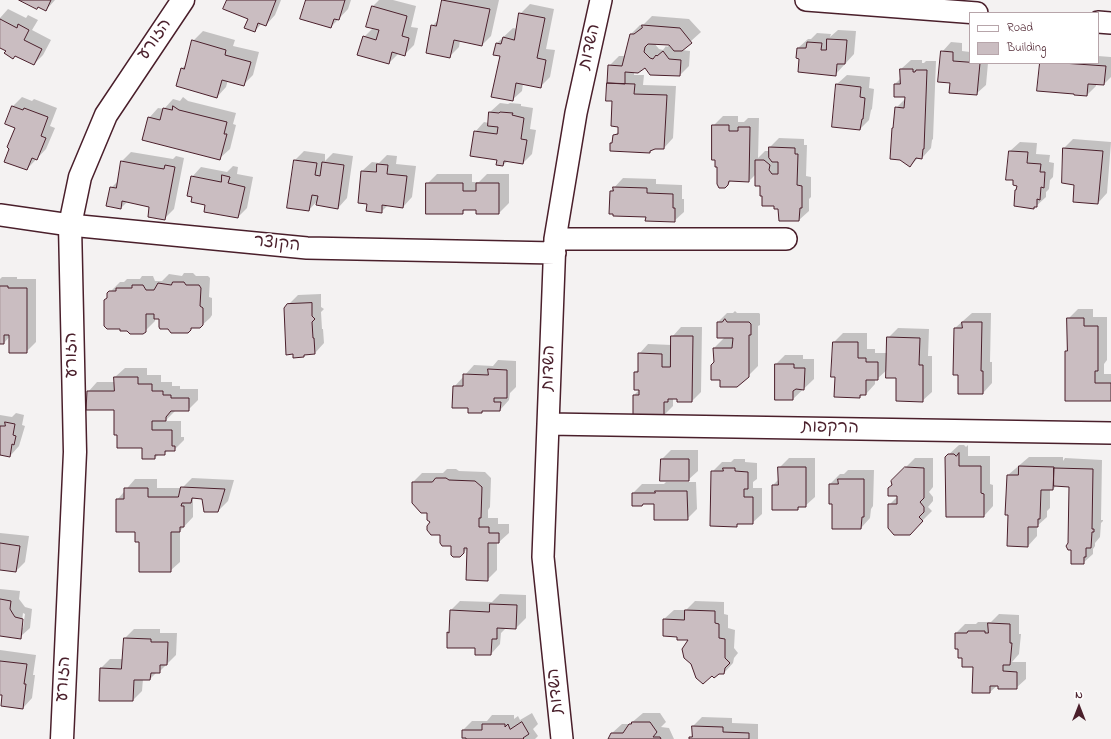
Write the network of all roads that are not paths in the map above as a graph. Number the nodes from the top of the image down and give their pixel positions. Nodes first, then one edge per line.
1 (183, 0) edge
2 (601, 0) edge
3 (806, 0) edge
4 (969, 12) edge
5 (1099, 22) edge
6 (1111, 23) edge
7 (0, 215) edge
8 (70, 225) junction
9 (786, 239) dead end
10 (555, 246) junction
11 (548, 424) junction
12 (1111, 433) edge
13 (62, 739) edge
14 (562, 739) edge

1 - 8 street, הזורע
2 - 10 street, השדות
3 - 4 street
5 - 6 street
7 - 8 street, הקוצר
8 - 10 street, הקוצר
8 - 13 street, הזורע
9 - 10 street, הקוצר
10 - 11 street, השדות
11 - 12 street, הרקפות
11 - 14 street, השדות

